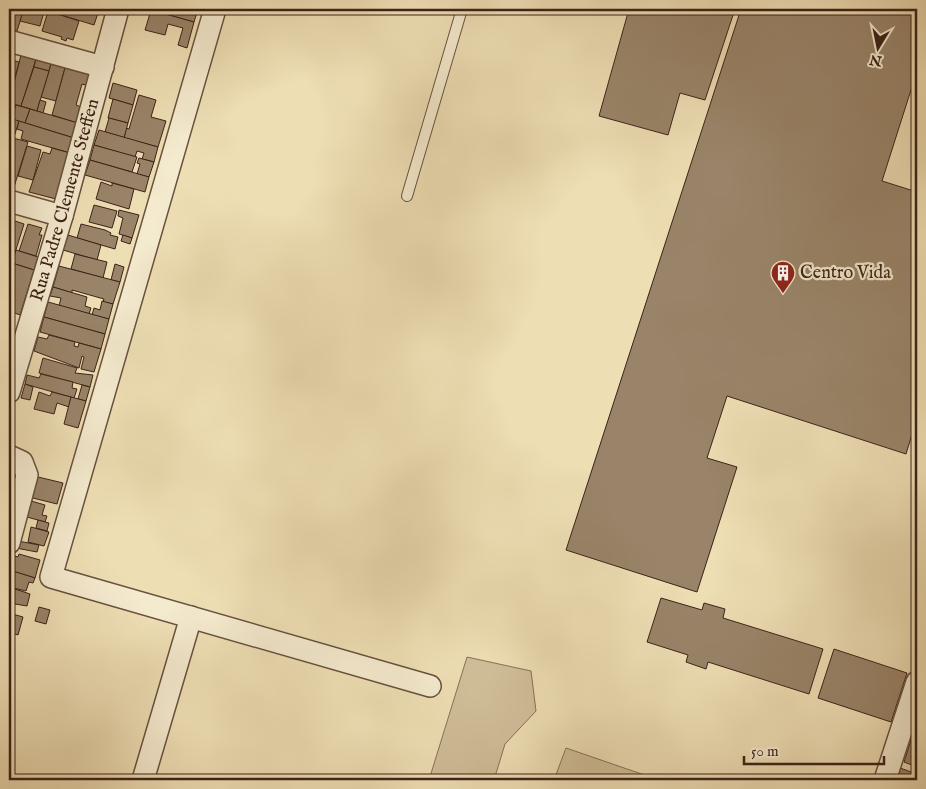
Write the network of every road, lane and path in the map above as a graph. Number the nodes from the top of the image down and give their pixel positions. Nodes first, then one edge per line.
1 (118, 9) edge
2 (215, 9) edge
3 (462, 9) edge
4 (9, 41) edge
5 (103, 67) junction
6 (407, 196) dead end
7 (9, 201) edge
8 (62, 216) junction
9 (17, 332) edge
10 (9, 392) edge
11 (9, 456) edge
12 (9, 543) edge
13 (190, 617) junction
14 (917, 682) edge
15 (430, 686) dead end
16 (143, 780) edge
17 (885, 780) edge

1 - 5 street, Rua Padre Clemente Steffen
2 - 13 street
3 - 6 lane
4 - 5 street
5 - 8 street, Rua Padre Clemente Steffen
7 - 8 street
8 - 9 street, Rua Padre Clemente Steffen
9 - 10 street, Rua Padre Clemente Steffen
11 - 12 street
13 - 15 street
13 - 16 street
14 - 17 street

